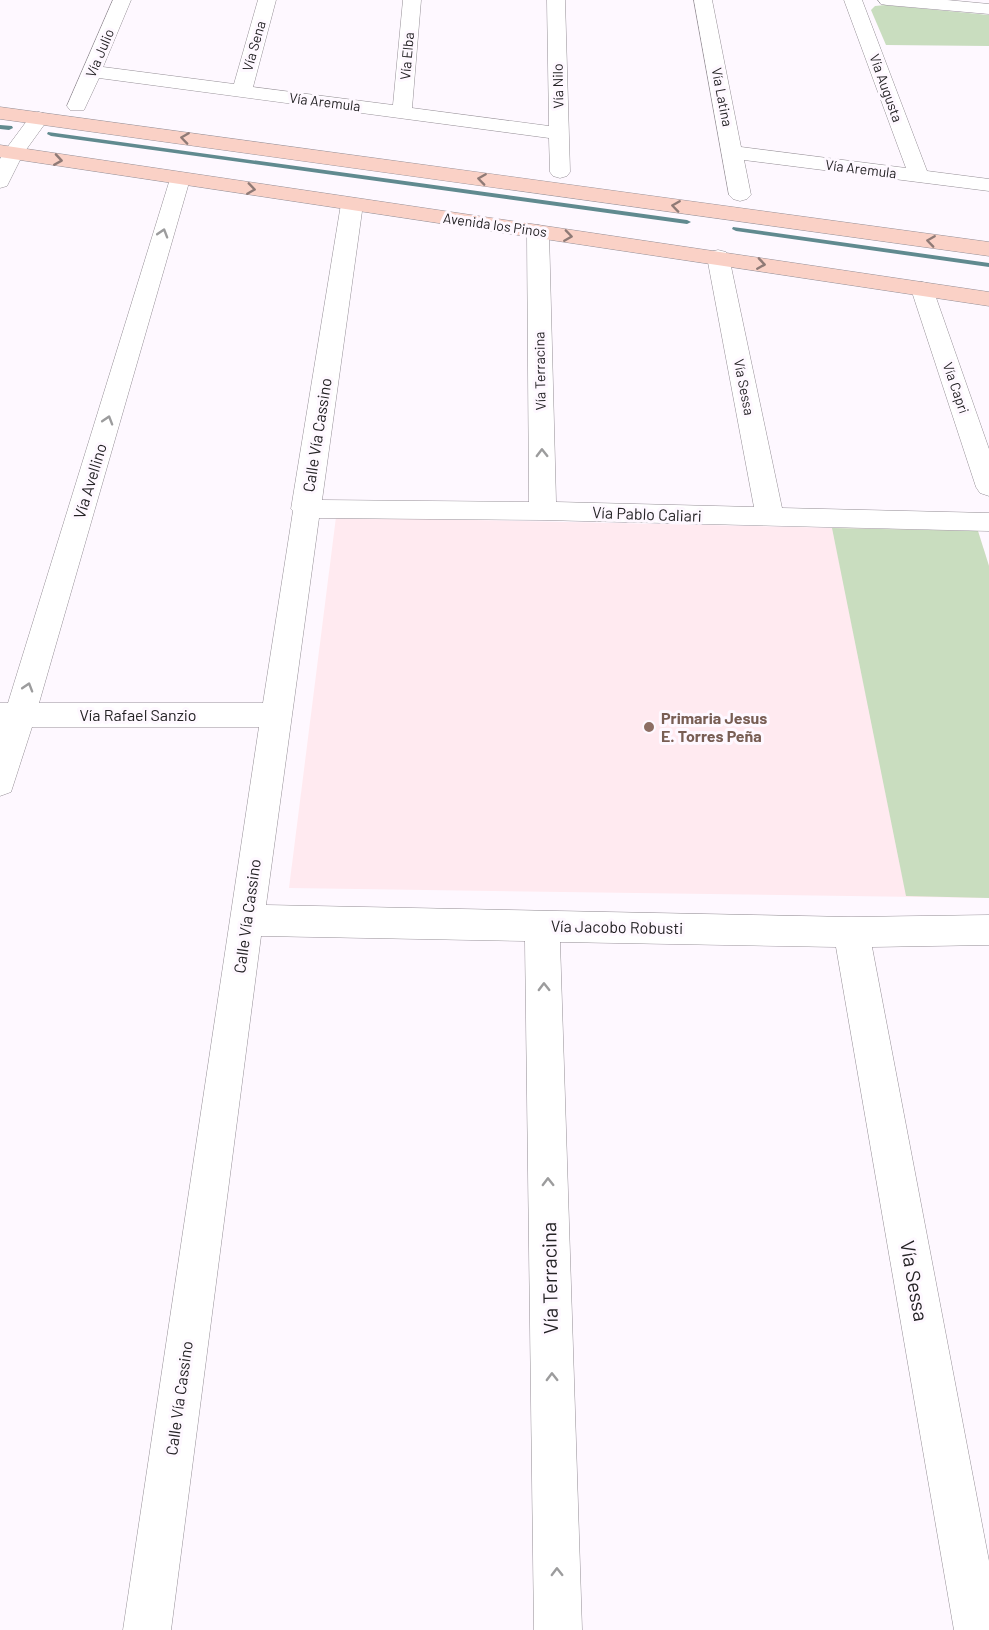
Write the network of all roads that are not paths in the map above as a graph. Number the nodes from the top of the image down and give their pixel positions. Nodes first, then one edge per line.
1 (122, 0) edge
2 (267, 0) edge
3 (412, 0) edge
4 (556, 0) edge
5 (703, 0) edge
6 (853, 0) edge
7 (887, 0) edge
8 (915, 1) edge
9 (958, 2) edge
10 (989, 9) edge
11 (92, 71) junction
12 (242, 91) junction
13 (77, 106) dead end
14 (0, 112) edge
15 (402, 112) junction
16 (39, 118) junction
17 (559, 133) junction
18 (7, 152) edge
19 (732, 152) junction
20 (560, 172) dead end
21 (919, 176) junction
22 (180, 178) junction
23 (0, 182) edge
24 (989, 185) edge
25 (740, 195) dead end
26 (352, 204) junction
27 (715, 211) junction
28 (538, 232) junction
29 (989, 249) edge
30 (711, 256) junction
31 (922, 288) junction
32 (989, 299) edge
33 (989, 487) edge
34 (305, 509) junction
35 (543, 511) junction
36 (770, 517) junction
37 (989, 522) edge
38 (10, 715) edge
39 (276, 715) junction
40 (0, 783) edge
41 (246, 920) junction
42 (542, 926) junction
43 (989, 930) edge
44 (851, 932) junction
45 (147, 1630) edge
46 (558, 1630) edge
47 (978, 1630) edge

1 - 11 street, Vía Julio
2 - 12 street, Vía Sena
3 - 15 street, Vía Elba
4 - 17 street, Vía Nilo
5 - 19 street, Vía Latina
6 - 21 street, Vía Augusta
7 - 8 street
8 - 9 street
9 - 10 street
11 - 12 street, Vía Aremula
11 - 13 street, Vía Julio
12 - 15 street, Vía Aremula
14 - 16 street
15 - 17 street, Vía Aremula
16 - 18 street
27 -> 16 street
17 - 20 street, Vía Nilo
18 -> 22 street, Avenida los Pinos
18 - 23 street
19 - 21 street, Vía Aremula
19 - 25 street, Vía Latina
21 - 24 street, Vía Aremula
22 -> 26 street, Avenida los Pinos
38 -> 22 street, Vía Avellino
26 - 28 street, Avenida los Pinos
26 - 34 street, Calle Vía Cassino
29 -> 27 street
27 - 30 street
28 -> 30 street, Avenida los Pinos
35 -> 28 street, Vía Terracina
30 -> 31 street, Avenida los Pinos
30 - 36 street, Vía Sessa
31 - 32 street, Avenida los Pinos
31 - 33 street, Vía Capri
34 - 35 street, Vía Pablo Caliari
34 - 39 street, Calle Vía Cassino
35 - 36 street, Vía Pablo Caliari
36 - 37 street, Vía Pablo Caliari
38 - 39 street, Vía Rafael Sanzio
38 - 40 street, Vía Avellino
39 - 41 street, Calle Vía Cassino
41 - 42 street, Vía Jacobo Robusti
41 - 45 street, Calle Vía Cassino
42 - 44 street, Vía Jacobo Robusti
46 -> 42 street, Vía Terracina
43 - 44 street, Vía Jacobo Robusti
44 - 47 street, Vía Sessa

